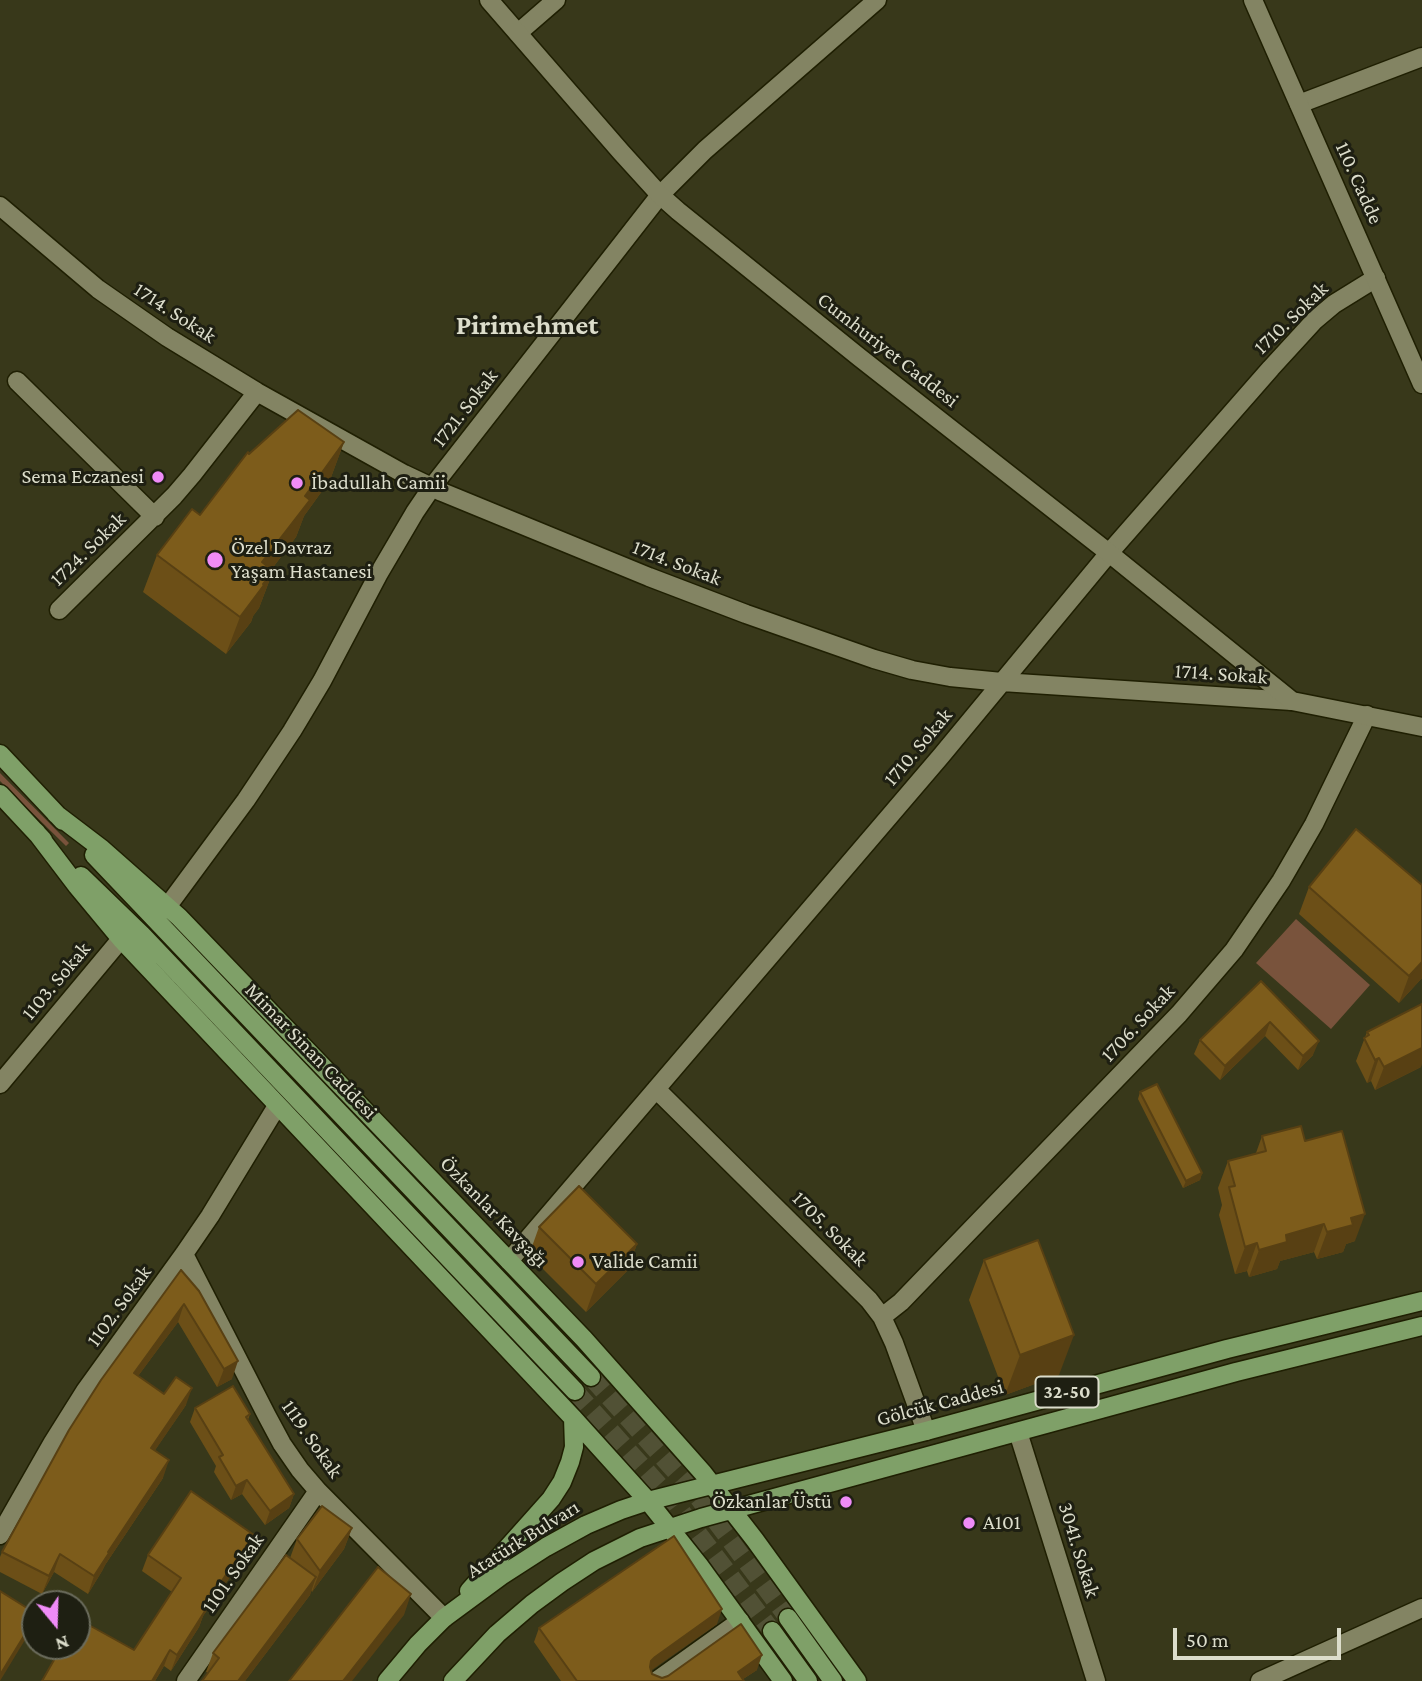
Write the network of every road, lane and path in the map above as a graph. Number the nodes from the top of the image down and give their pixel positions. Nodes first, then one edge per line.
1 (489, 0) edge
2 (556, 0) edge
3 (877, 0) edge
4 (1253, 0) edge
5 (518, 33) junction
6 (1422, 57) edge
7 (1299, 104) junction
8 (660, 195) junction
9 (0, 206) edge
10 (1376, 278) junction
11 (18, 381) dead end
12 (1422, 384) edge
13 (257, 392) junction
14 (432, 487) junction
15 (155, 517) junction
16 (1109, 553) junction
17 (59, 610) dead end
18 (1002, 682) junction
19 (1292, 701) junction
20 (1367, 715) junction
21 (1422, 727) edge
22 (0, 754) edge
23 (0, 794) edge
24 (56, 814) junction
25 (36, 832) junction
26 (167, 907) junction
27 (121, 939) junction
28 (0, 1083) edge
29 (656, 1089) junction
30 (277, 1106) junction
31 (184, 1254) junction
32 (509, 1261) junction
33 (1422, 1301) edge
34 (882, 1317) junction
35 (1422, 1326) edge
36 (592, 1377) tunnel mouth
37 (575, 1391) tunnel mouth
38 (573, 1418) junction
39 (926, 1431) junction
40 (1018, 1432) junction
41 (713, 1485) junction
42 (318, 1491) junction
43 (648, 1501) junction
44 (732, 1509) junction
45 (669, 1527) junction
46 (0, 1535) edge
47 (1422, 1608) edge
48 (444, 1618) junction
49 (788, 1618) tunnel mouth
50 (740, 1621) junction
51 (772, 1630) tunnel mouth
52 (186, 1681) edge
53 (387, 1681) edge
54 (453, 1681) edge
55 (656, 1681) edge
56 (783, 1681) edge
57 (808, 1681) edge
58 (833, 1681) edge
59 (857, 1681) edge
60 (1096, 1681) edge
61 (1260, 1681) edge

1 - 5 street, Cumhuriyet Caddesi
2 - 5 street
3 - 8 street, 1721. Sokak
4 - 7 street, 110. Cadde
5 - 8 street, Cumhuriyet Caddesi
6 - 7 street
7 - 10 street, 110. Cadde
8 - 14 street, 1721. Sokak
8 - 16 street, Cumhuriyet Caddesi
9 - 13 street, 1714. Sokak
10 - 12 street, 110. Cadde
10 - 16 street, 1710. Sokak
11 - 15 street
13 - 14 street, 1714. Sokak
13 - 15 street, 1724. Sokak
14 - 18 street, 1714. Sokak
14 - 26 street, 1721. Sokak
15 - 17 street, 1724. Sokak
16 - 18 street, 1710. Sokak
16 - 19 street, Cumhuriyet Caddesi
18 - 19 street, 1714. Sokak
18 - 29 street, 1710. Sokak
19 - 20 street, 1714. Sokak
20 - 21 street, 1714. Sokak
20 - 34 street, 1706. Sokak
22 - 24 main road, Mimar Sinan Caddesi
23 - 25 main road, Mimar Sinan Caddesi
24 - 26 main road, Özkanlar Kavşağı
24 - 36 main road, Mimar Sinan Caddesi
25 - 27 main road
25 - 37 main road, Mimar Sinan Caddesi
26 - 32 main road, Özkanlar Kavşağı
27 - 28 street, 1103. Sokak
27 - 30 main road
29 - 32 street, 1710. Sokak
29 - 34 street, 1705. Sokak
30 - 31 street, 1102. Sokak
30 - 38 main road
31 - 42 street, 1119. Sokak
31 - 46 street, 1102. Sokak
32 - 41 main road, Özkanlar Kavşağı
33 - 39 main road, Gölcük Caddesi / 32-50
34 - 39 street, 1705. Sokak
35 - 40 main road, 32-50
38 - 43 main road
38 - 48 main road
39 - 41 main road, Gölcük Caddesi / 32-50
40 - 44 main road, 32-50
40 - 60 street, 3041. Sokak
41 - 43 main road, Atatürk Bulvarı / 32-50
41 - 44 main road, Özkanlar Kavşağı
42 - 48 street, 1119. Sokak
42 - 52 street, 1101. Sokak
43 - 45 main road
43 - 48 main road, Atatürk Bulvarı / 32-50
44 - 45 main road, 32-50
44 - 59 main road, Özkanlar Kavşağı
45 - 50 main road
45 - 54 main road, 32-50
47 - 61 street
48 - 53 main road, Atatürk Bulvarı / 32-50
49 - 58 main road
50 - 55 street
50 - 56 main road
51 - 57 main road

